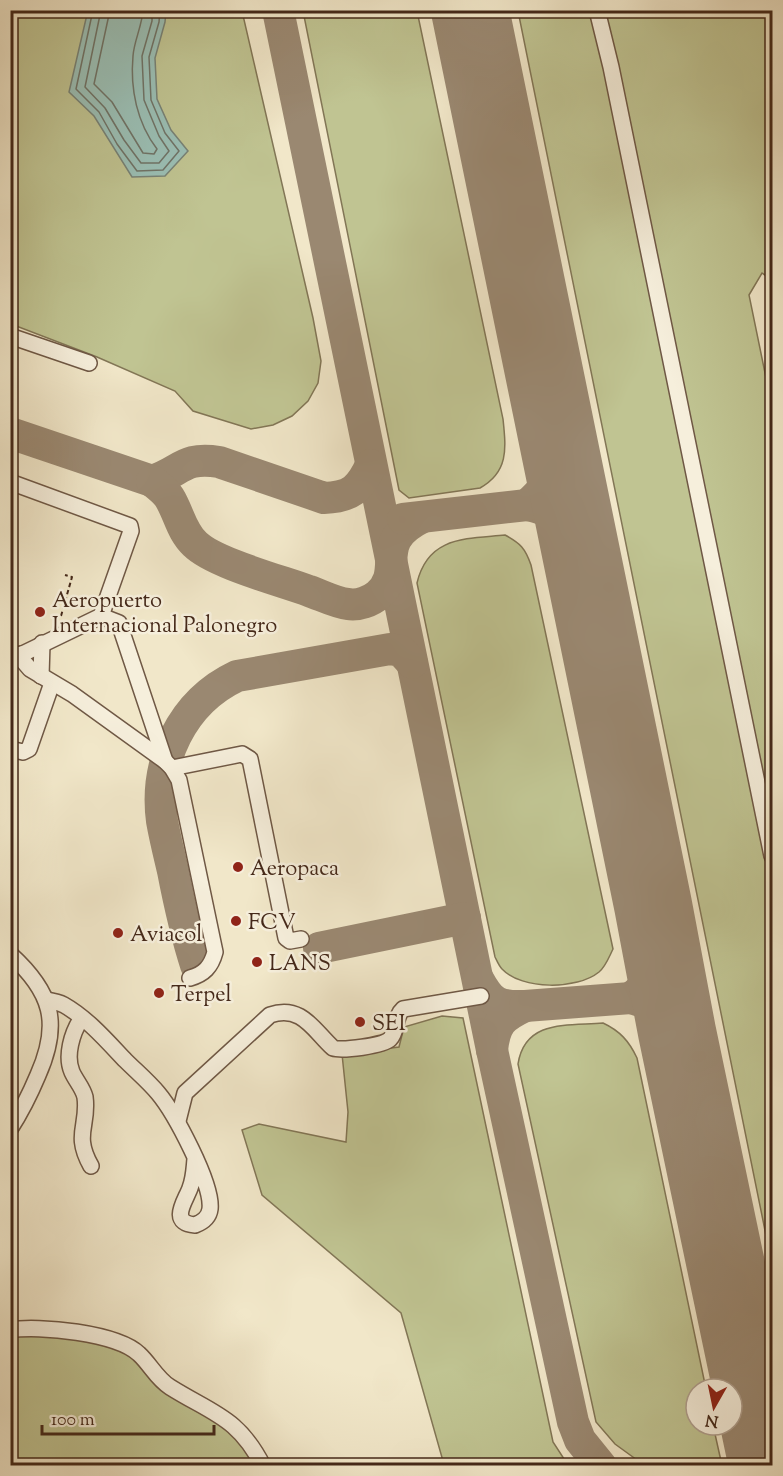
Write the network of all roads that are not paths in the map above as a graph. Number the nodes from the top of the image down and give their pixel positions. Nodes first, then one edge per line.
1 (597, 10) edge
2 (10, 336) edge
3 (89, 363) dead end
4 (10, 482) edge
5 (101, 616) junction
6 (42, 643) junction
7 (16, 657) edge
8 (47, 680) junction
9 (10, 749) edge
10 (168, 765) junction
11 (772, 856) edge
12 (302, 939) dead end
13 (10, 954) edge
14 (190, 978) dead end
15 (481, 996) dead end
16 (46, 1000) junction
17 (81, 1019) junction
18 (158, 1093) junction
19 (185, 1093) junction
20 (178, 1121) junction
21 (10, 1129) edge
22 (195, 1159) dead end
23 (91, 1166) dead end
24 (10, 1330) edge
25 (263, 1466) edge

1 - 11 street
2 - 3 street
4 - 5 street
5 - 6 street
5 - 10 street
6 - 7 street
6 - 8 street
7 - 8 street
8 - 9 street
8 - 10 street
10 - 12 street
10 - 14 street
13 - 16 street
15 - 19 street
16 - 17 street
16 - 21 street
17 - 18 street
17 - 23 street
18 - 19 street
18 - 20 street
19 - 20 street
20 - 22 street
24 - 25 street

